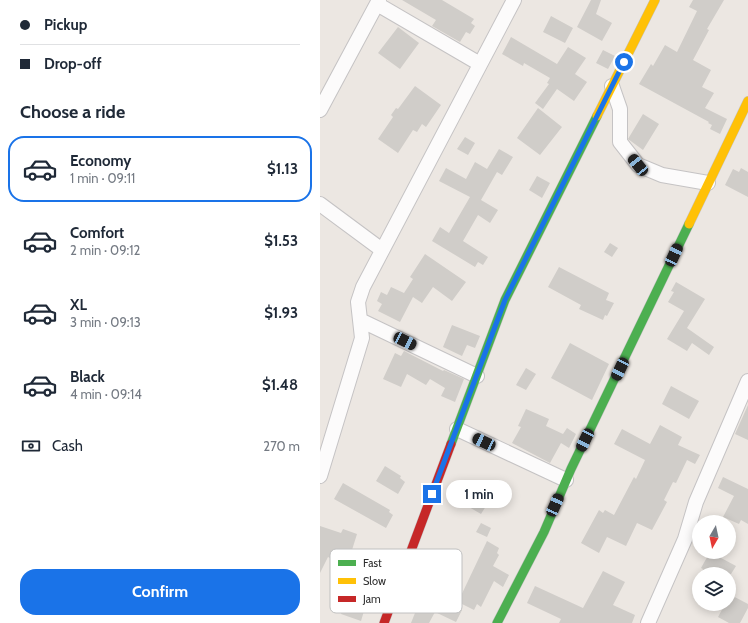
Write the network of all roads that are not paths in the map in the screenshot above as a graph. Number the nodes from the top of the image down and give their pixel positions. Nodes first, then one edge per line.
1 (514, 0) edge
2 (655, 0) edge
3 (378, 2) edge
4 (480, 64) junction
5 (612, 86) junction
6 (748, 101) edge
7 (320, 110) edge
8 (708, 183) junction
9 (320, 204) edge
10 (382, 250) junction
11 (362, 321) junction
12 (477, 376) junction
13 (748, 381) edge
14 (456, 429) junction
15 (320, 476) edge
16 (566, 480) junction
17 (411, 549) edge
18 (388, 613) edge
19 (384, 623) edge
20 (496, 623) edge
21 (648, 623) edge

1 - 4 street
2 - 5 street
3 - 4 street
3 - 7 street
4 - 10 street
5 - 8 street
5 - 12 street
6 - 8 street
8 - 16 street
9 - 10 street
10 - 11 street
11 - 12 street
11 - 15 street
12 - 14 street
13 - 21 street
14 - 16 street
14 - 17 street
16 - 20 street
18 - 19 street

